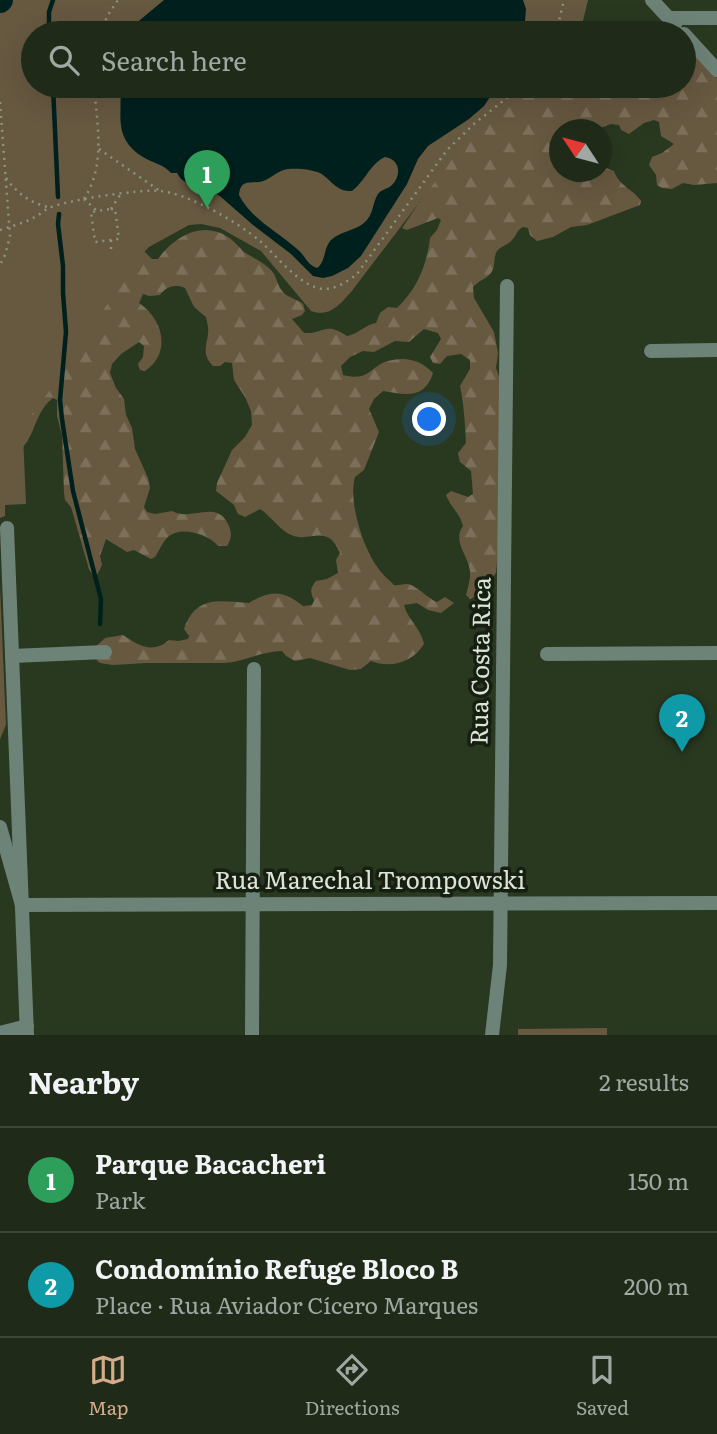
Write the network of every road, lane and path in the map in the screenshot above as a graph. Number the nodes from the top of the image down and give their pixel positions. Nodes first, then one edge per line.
1 (118, 0) edge
2 (564, 0) edge
3 (652, 0) edge
4 (669, 18) junction
5 (717, 18) edge
6 (107, 21) edge
7 (559, 21) edge
8 (672, 21) edge
9 (696, 48) edge
10 (717, 70) edge
11 (95, 98) edge
12 (507, 98) edge
13 (0, 102) edge
14 (100, 149) junction
15 (2, 152) edge
16 (6, 178) junction
17 (161, 191) junction
18 (121, 194) junction
19 (84, 199) junction
20 (50, 207) junction
21 (111, 209) junction
22 (97, 211) junction
23 (9, 227) junction
24 (0, 230) edge
25 (111, 240) junction
26 (111, 249) dead end
27 (0, 265) edge
28 (507, 286) dead end
29 (717, 350) edge
30 (651, 351) dead end
31 (7, 528) dead end
32 (105, 652) dead end
33 (717, 653) edge
34 (547, 654) dead end
35 (12, 656) junction
36 (254, 669) dead end
37 (16, 744) junction
38 (0, 747) edge
39 (0, 827) edge
40 (717, 903) edge
41 (501, 904) junction
42 (22, 905) junction
43 (252, 905) junction
44 (27, 1031) edge
45 (0, 1033) edge
46 (251, 1035) edge
47 (492, 1035) edge

1 - 6 path
2 - 7 path
3 - 4 street
4 - 5 street
4 - 8 street
9 - 10 street
11 - 14 path
12 - 17 path
13 - 15 path
14 - 17 path
14 - 19 path
15 - 16 path
16 - 20 path
16 - 23 path
17 - 18 path
18 - 19 path
18 - 21 path
19 - 20 path
19 - 22 path
20 - 23 path
21 - 22 path
21 - 25 path
22 - 25 path
23 - 24 path
23 - 27 path
25 - 26 path
28 - 41 street, Rua Costa Rica
29 - 30 street
31 - 35 street
32 - 35 street
33 - 34 street
35 - 37 street
36 - 43 street
37 - 38 street
37 - 42 street
39 - 42 street
40 - 41 street, Rua Marechal Trompowski
41 - 43 street, Rua Marechal Trompowski
41 - 47 street, Rua Costa Rica
42 - 43 street, Rua Marechal Trompowski
42 - 44 street
43 - 46 street
44 - 45 street

